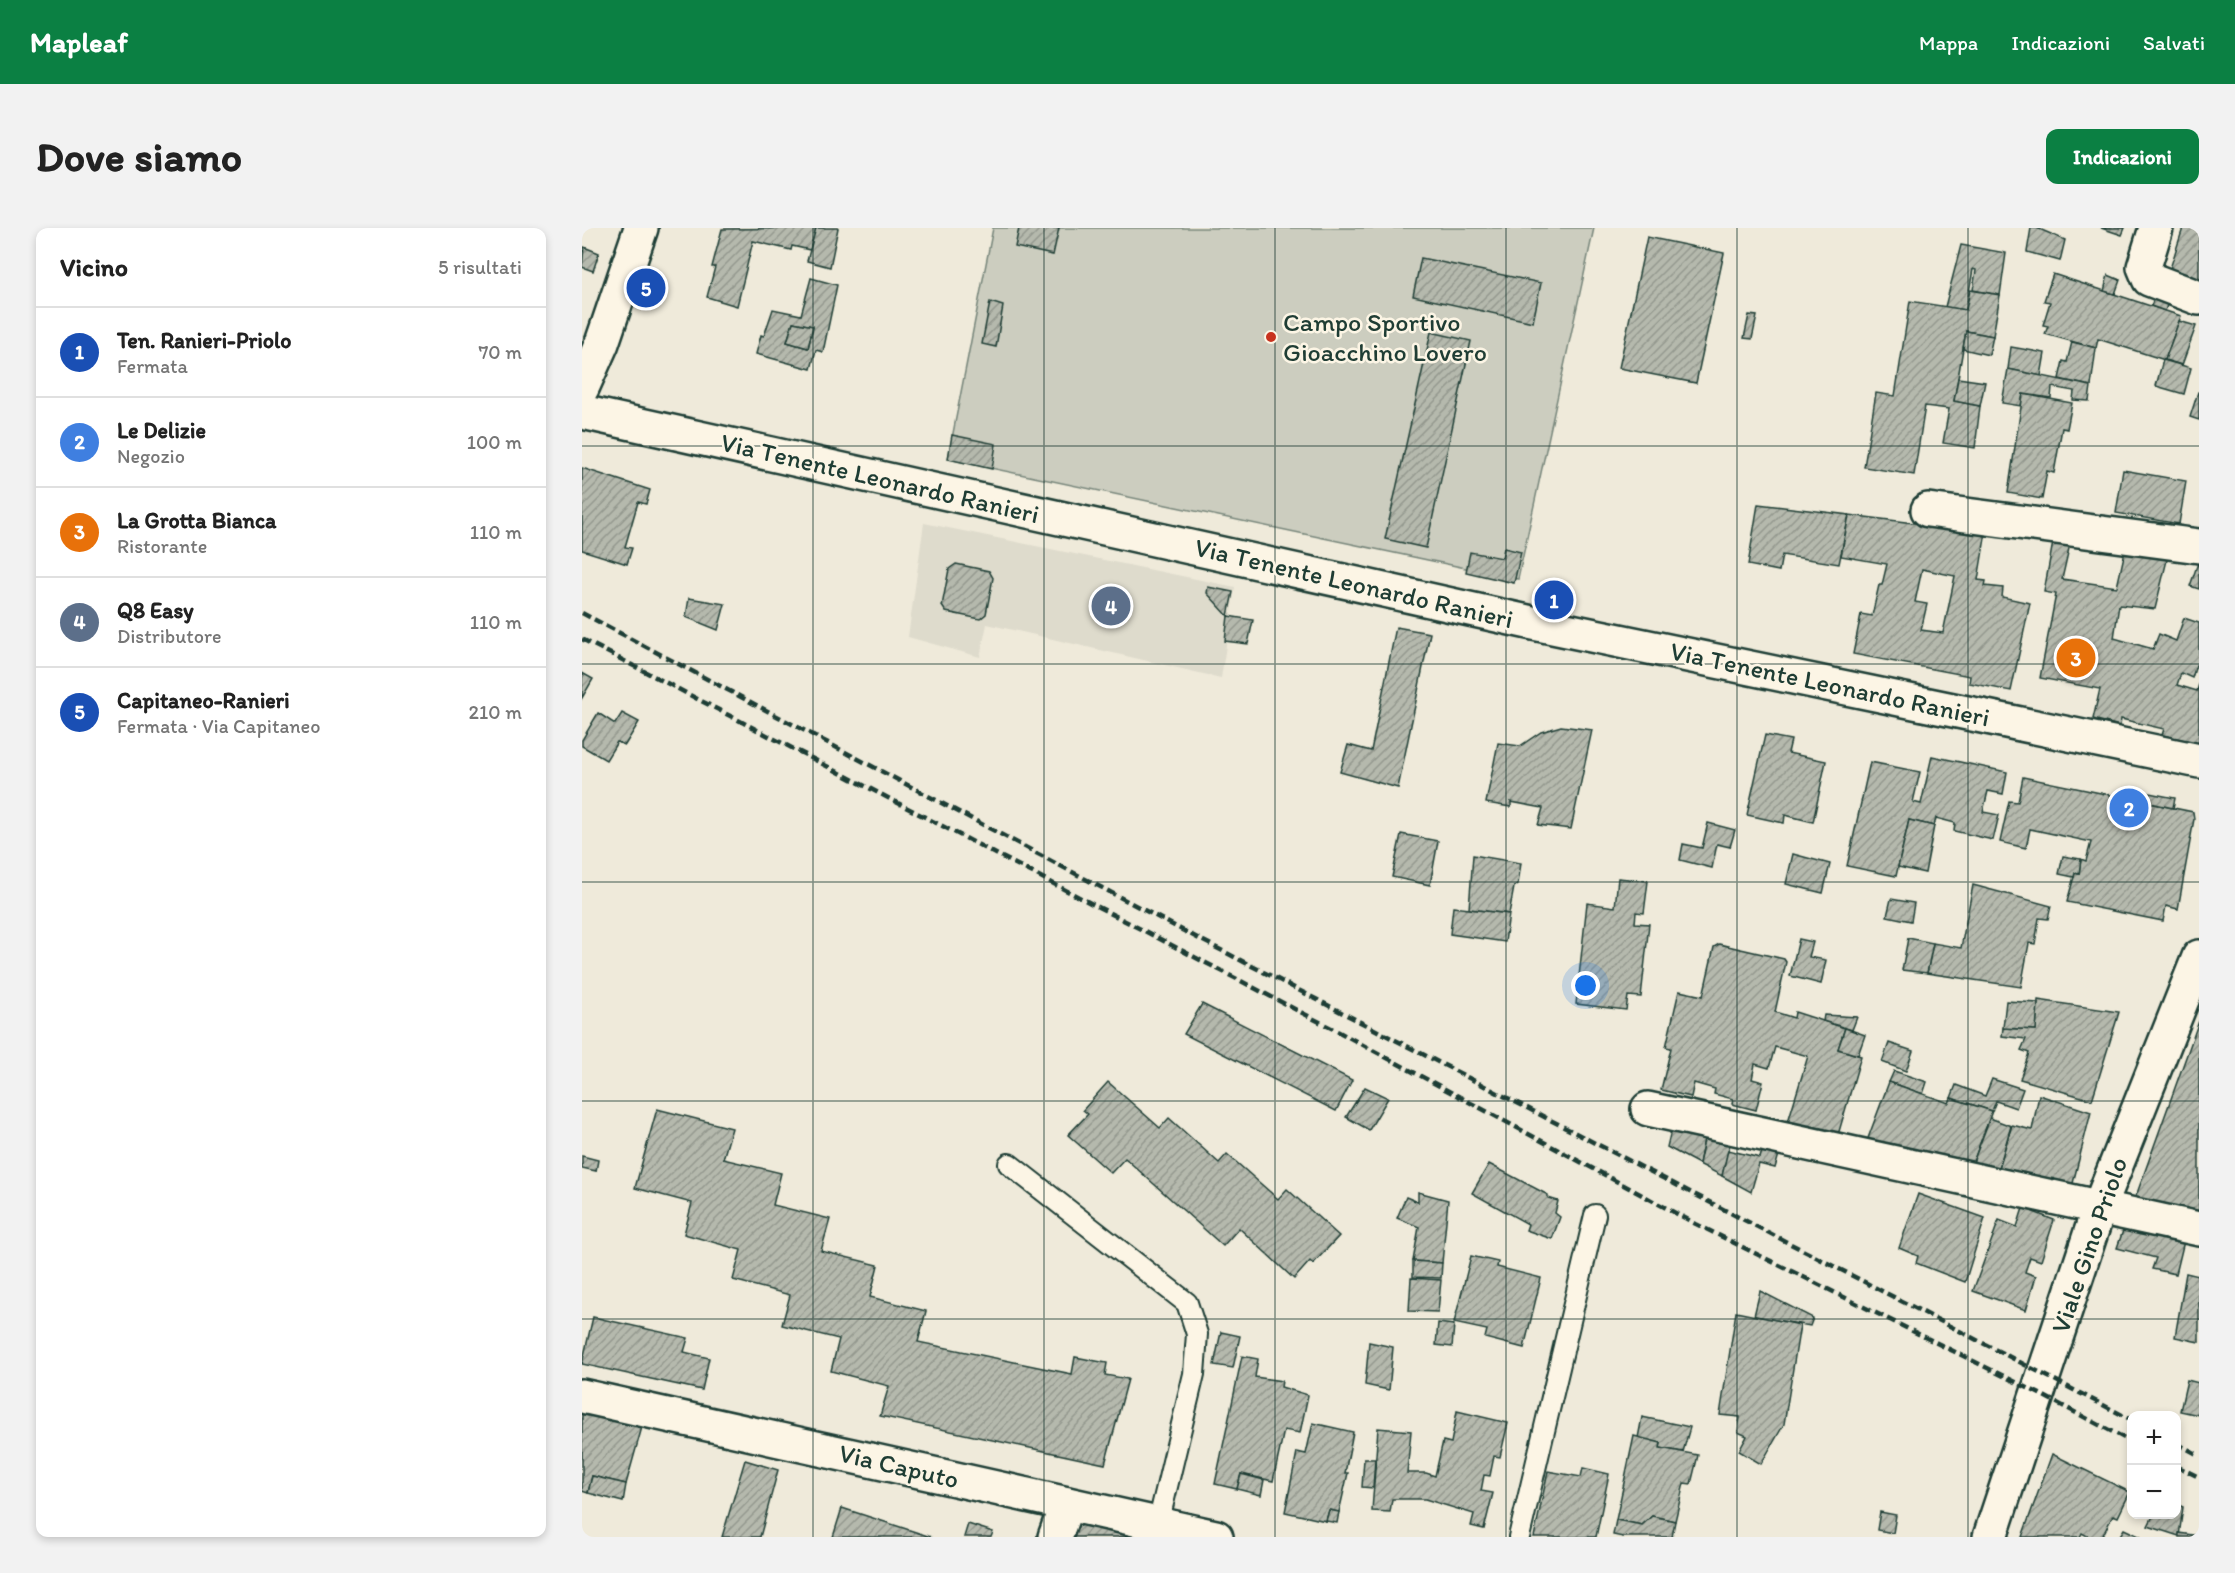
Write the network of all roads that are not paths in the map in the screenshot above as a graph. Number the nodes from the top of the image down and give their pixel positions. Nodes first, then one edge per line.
1 (641, 228) edge
2 (2153, 235) edge
3 (2199, 298) edge
4 (592, 340) edge
5 (582, 388) edge
6 (582, 412) edge
7 (1928, 510) dead end
8 (2199, 546) edge
9 (2199, 761) edge
10 (2199, 957) edge
11 (1648, 1109) dead end
12 (1009, 1164) dead end
13 (2099, 1208) junction
14 (1595, 1215) dead end
15 (2199, 1229) edge
16 (582, 1396) edge
17 (1067, 1503) junction
18 (1173, 1530) edge
19 (1055, 1537) edge
20 (1216, 1537) edge
21 (1520, 1537) edge
22 (1990, 1537) edge

1 - 4 street
2 - 3 street
4 - 5 street
6 - 9 street, Via Tenente Leonardo Ranieri
7 - 8 street
10 - 13 street, Viale Gino Priolo
11 - 13 street
12 - 18 lane
13 - 15 street
13 - 22 street, Viale Gino Priolo
14 - 21 lane
16 - 17 street, Via Caputo
17 - 18 street, Via Caputo
17 - 19 street
18 - 20 street, Via Caputo

